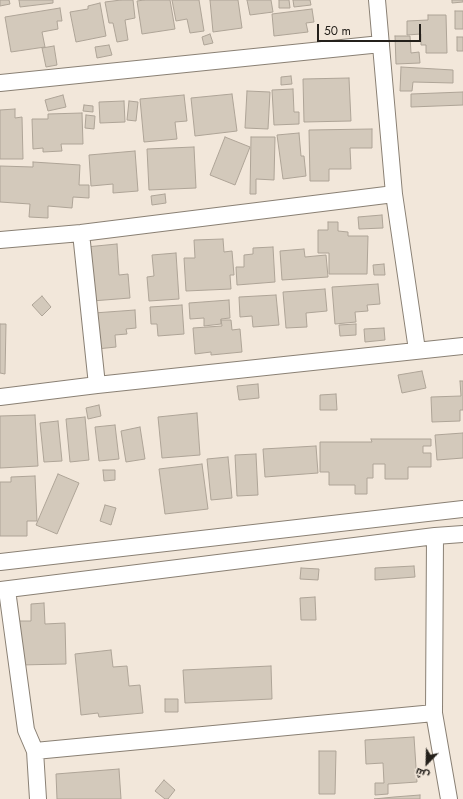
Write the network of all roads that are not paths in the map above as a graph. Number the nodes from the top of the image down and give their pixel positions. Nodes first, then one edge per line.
1 (377, 0) edge
2 (381, 44) junction
3 (0, 83) edge
4 (394, 194) junction
5 (81, 233) junction
6 (0, 240) edge
7 (463, 346) edge
8 (417, 350) junction
9 (97, 385) junction
10 (0, 397) edge
11 (463, 509) edge
12 (463, 534) edge
13 (435, 536) junction
14 (0, 562) edge
15 (3, 590) edge
16 (434, 713) junction
17 (35, 751) junction
18 (38, 799) edge
19 (449, 799) edge

1 - 2 street
2 - 3 street
2 - 4 street
4 - 5 street
4 - 8 street
5 - 6 street
5 - 9 street
7 - 8 street
8 - 9 street
9 - 10 street
11 - 14 street
12 - 13 street
13 - 15 street
13 - 16 street
15 - 17 street
16 - 17 street
16 - 19 street
17 - 18 street

